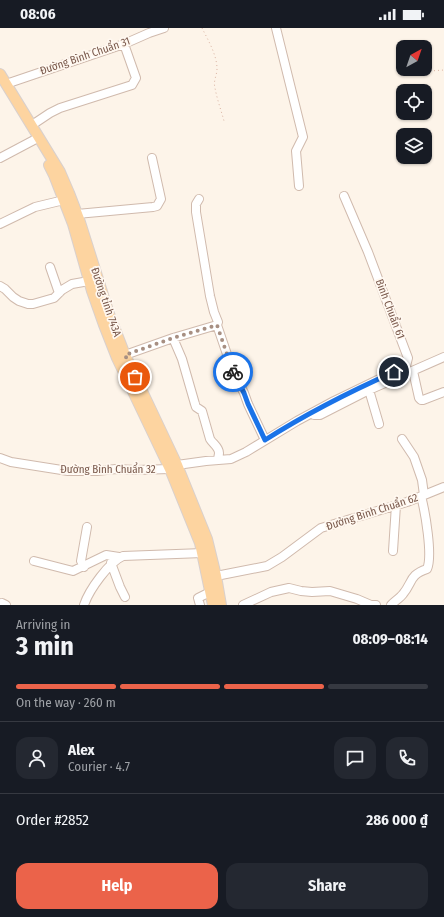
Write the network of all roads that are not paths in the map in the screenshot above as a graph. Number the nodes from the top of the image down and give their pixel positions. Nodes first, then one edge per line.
1 (164, 28) edge
2 (276, 28) edge
3 (124, 44) junction
4 (0, 74) edge
5 (3, 86) edge
6 (32, 125) junction
7 (34, 140) junction
8 (0, 158) edge
9 (152, 158) dead end
10 (299, 186) dead end
11 (344, 196) dead end
12 (199, 199) dead end
13 (64, 200) junction
14 (77, 214) junction
15 (0, 224) edge
16 (50, 267) dead end
17 (89, 281) junction
18 (0, 286) edge
19 (59, 293) junction
20 (217, 325) junction
21 (173, 338) junction
22 (125, 355) junction
23 (444, 357) edge
24 (413, 371) junction
25 (369, 390) junction
26 (444, 392) edge
27 (309, 414) junction
28 (379, 424) dead end
29 (402, 439) dead end
30 (265, 440) junction
31 (0, 458) edge
32 (218, 460) junction
33 (173, 467) junction
34 (444, 487) edge
35 (423, 495) junction
36 (396, 505) junction
37 (87, 527) dead end
38 (393, 551) dead end
39 (202, 553) junction
40 (120, 557) junction
41 (34, 561) dead end
42 (111, 563) junction
43 (84, 567) junction
44 (212, 577) junction
45 (210, 592) junction
46 (126, 597) dead end
47 (84, 605) edge
48 (200, 605) edge
49 (213, 605) edge
50 (221, 605) edge
51 (243, 605) edge
52 (376, 605) edge
53 (391, 605) edge

1 - 3 street, Đường Bình Chuẩn 31
2 - 10 street
3 - 5 street, Đường Bình Chuẩn 31
3 - 6 street
4 - 5 main road, Đường tỉnh 743A
5 - 6 main road, Đường tỉnh 743A
5 - 7 main road, Đường tỉnh 743A
6 - 14 main road, Đường tỉnh 743A
7 - 8 street
7 - 13 main road, Đường tỉnh 743A
9 - 14 street
11 - 27 street, Bình Chuẩn 61
12 - 20 street
13 - 15 street
13 - 17 main road, Đường tỉnh 743A
14 - 22 main road, Đường tỉnh 743A
16 - 19 street
17 - 19 street
17 - 33 main road, Đường tỉnh 743A
18 - 19 street
20 - 21 street
20 - 30 street
21 - 22 street
21 - 32 street
22 - 33 main road, Đường tỉnh 743A
23 - 24 street
24 - 25 street
24 - 26 street
25 - 27 street
25 - 28 street
27 - 30 street, Bình Chuẩn 61
29 - 35 street
30 - 32 street, Bình Chuẩn 61
31 - 33 street, Đường Bình Chuẩn 32
32 - 33 street, Bình Chuẩn 61
33 - 39 main road, Đường tỉnh 743A
33 - 44 main road, Đường tỉnh 743A
34 - 35 street, Đường Bình Chuẩn 62
35 - 36 street, Đường Bình Chuẩn 62
35 - 53 street
36 - 38 street
36 - 44 street, Đường Bình Chuẩn 62
37 - 43 street
39 - 40 street
39 - 44 main road, Đường tỉnh 743A
40 - 42 street
40 - 43 street
41 - 43 street
42 - 46 street
42 - 47 street
44 - 45 main road, Đường tỉnh 743A
44 - 50 main road, Đường tỉnh 743A
45 - 48 street
45 - 49 main road, Đường tỉnh 743A
51 - 52 street

